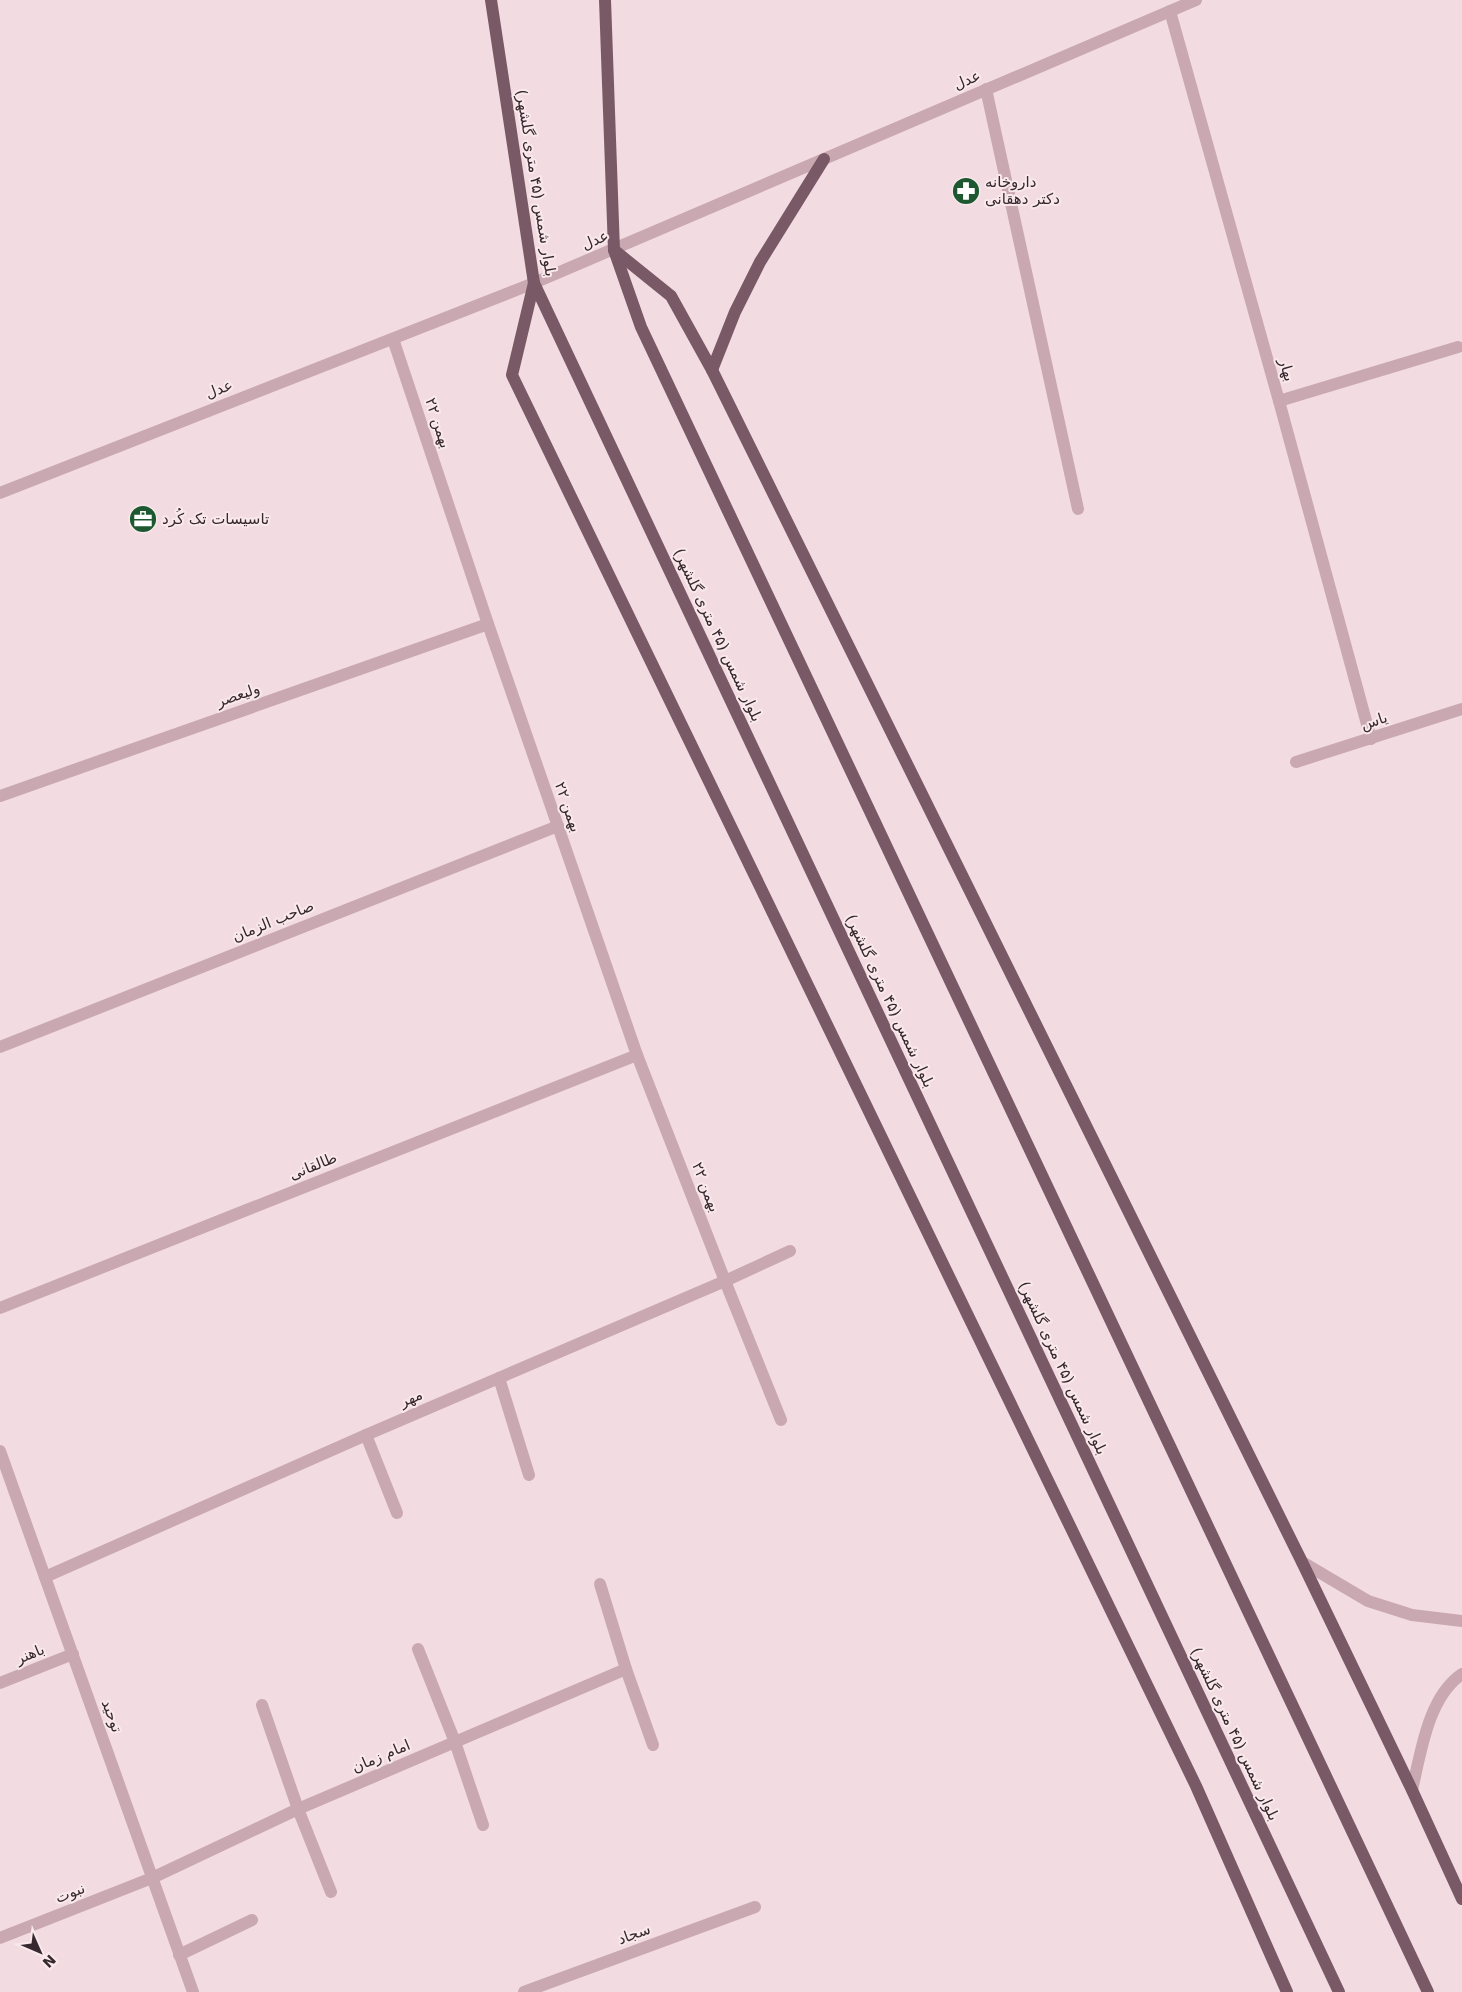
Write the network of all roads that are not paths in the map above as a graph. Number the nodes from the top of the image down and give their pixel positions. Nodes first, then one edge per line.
1 (491, 0) edge
2 (605, 0) edge
3 (1196, 0) edge
4 (1170, 11) junction
5 (986, 90) junction
6 (824, 159) junction
7 (614, 250) junction
8 (534, 283) junction
9 (393, 339) junction
10 (1458, 347) dead end
11 (712, 370) junction
12 (1279, 401) junction
13 (0, 493) edge
14 (1078, 509) dead end
15 (488, 624) junction
16 (1462, 709) edge
17 (1371, 739) junction
18 (1296, 762) dead end
19 (0, 796) edge
20 (558, 826) junction
21 (0, 1047) edge
22 (637, 1056) junction
23 (790, 1250) dead end
24 (725, 1281) junction
25 (0, 1308) edge
26 (499, 1378) junction
27 (781, 1420) dead end
28 (366, 1435) junction
29 (0, 1451) edge
30 (529, 1475) dead end
31 (397, 1513) dead end
32 (1302, 1562) junction
33 (45, 1577) junction
34 (600, 1584) dead end
35 (1462, 1621) edge
36 (418, 1649) dead end
37 (72, 1654) junction
38 (626, 1669) junction
39 (1462, 1674) edge
40 (0, 1683) edge
41 (262, 1706) dead end
42 (455, 1742) junction
43 (654, 1745) dead end
44 (1412, 1790) junction
45 (298, 1809) junction
46 (483, 1825) dead end
47 (152, 1878) junction
48 (331, 1892) dead end
49 (1462, 1899) edge
50 (755, 1907) dead end
51 (252, 1920) dead end
52 (0, 1938) edge
53 (179, 1955) junction
54 (193, 1992) edge
55 (524, 1992) edge
56 (1288, 1992) edge
57 (1339, 1992) edge
58 (1428, 1992) edge

1 - 8 main road, بلوار شمس (۴۵ متری گلشهر)
2 - 7 main road
3 - 4 street, عدل
4 - 5 street, عدل
4 - 12 street, بهار
5 - 6 street, عدل
5 - 14 street
6 - 7 street, عدل
6 - 11 main road
7 - 8 street, عدل
7 - 11 main road
7 - 58 main road
8 - 9 street, عدل
8 - 56 main road
8 - 57 main road, بلوار شمس (۴۵ متری گلشهر)
9 - 13 street, عدل
9 - 15 street, ۲۲ بهمن
10 - 12 street
11 - 32 main road
12 - 17 street, بهار
15 - 19 street, ولیعصر
15 - 20 street, ۲۲ بهمن
16 - 17 street, یاس
17 - 18 street, یاس
20 - 21 street, صاحب الزمان
20 - 22 street, ۲۲ بهمن
22 - 24 street, ۲۲ بهمن
22 - 25 street, طالقانی
23 - 24 street, مهر
24 - 26 street, مهر
24 - 27 street, ۲۲ بهمن
26 - 28 street, مهر
26 - 30 street
28 - 31 street
28 - 33 street, مهر
29 - 33 street, توحید
32 - 35 street
32 - 44 main road
33 - 37 street, توحید
34 - 38 street
36 - 42 street
37 - 40 street, باهنر
37 - 47 street, توحید
38 - 42 street, امام زمان
38 - 43 street
39 - 44 street
41 - 45 street
42 - 45 street, امام زمان
42 - 46 street
44 - 49 main road
45 - 47 street, امام زمان
45 - 48 street
47 - 52 street, نبوت
47 - 53 street, توحید
50 - 55 street, سجاد
51 - 53 street
53 - 54 street, توحید

